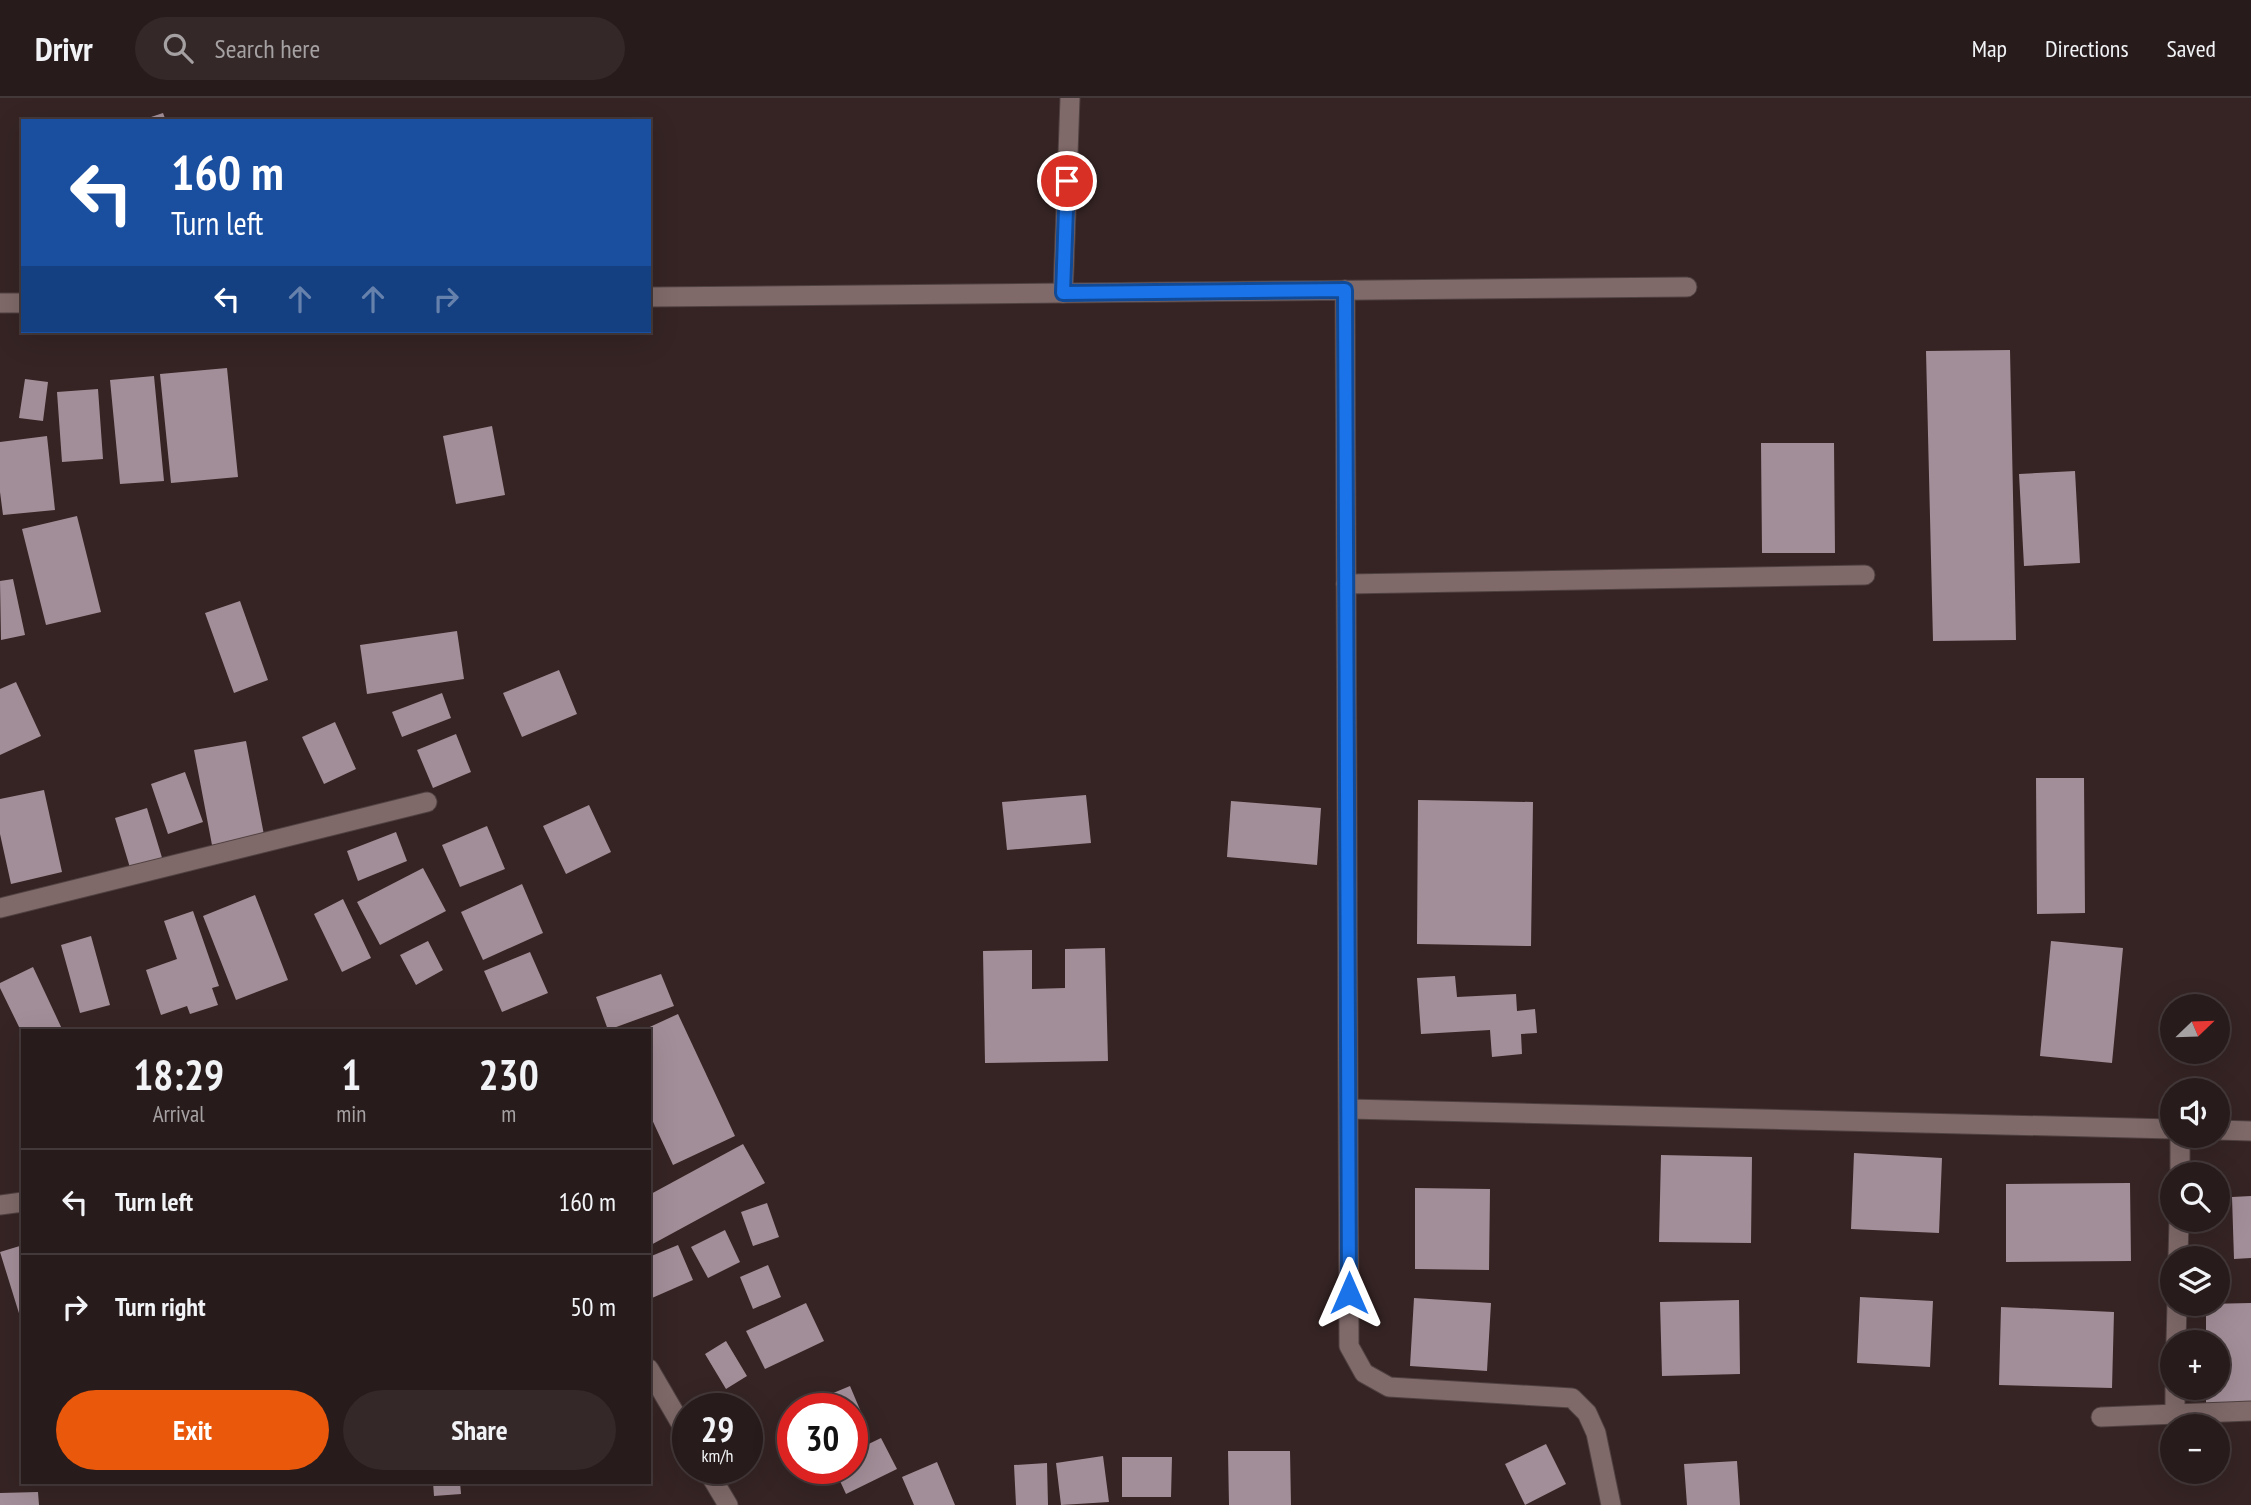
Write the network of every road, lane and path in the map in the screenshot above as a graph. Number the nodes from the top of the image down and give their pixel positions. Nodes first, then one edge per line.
1 (1070, 98) edge
2 (1687, 287) dead end
3 (1345, 290) junction
4 (1063, 293) junction
5 (651, 297) edge
6 (0, 303) edge
7 (21, 303) edge
8 (1865, 575) dead end
9 (1346, 584) junction
10 (427, 802) dead end
11 (0, 908) edge
12 (1349, 1109) junction
13 (2160, 1129) edge
14 (2230, 1130) edge
15 (2251, 1131) edge
16 (21, 1202) edge
17 (0, 1205) edge
18 (651, 1372) edge
19 (2175, 1400) edge
20 (672, 1409) edge
21 (2251, 1411) edge
22 (2175, 1414) joint
23 (2160, 1415) edge
24 (2101, 1417) dead end
25 (716, 1484) edge
26 (728, 1505) edge
27 (1611, 1505) edge

1 - 4 street
2 - 3 street
3 - 4 street
3 - 9 street
4 - 5 street
6 - 7 street
8 - 9 street
9 - 12 street
10 - 11 street
12 - 13 street
12 - 27 street
14 - 15 street
16 - 17 street
18 - 20 street
19 - 22 street
21 - 22 street
23 - 24 street
25 - 26 street

